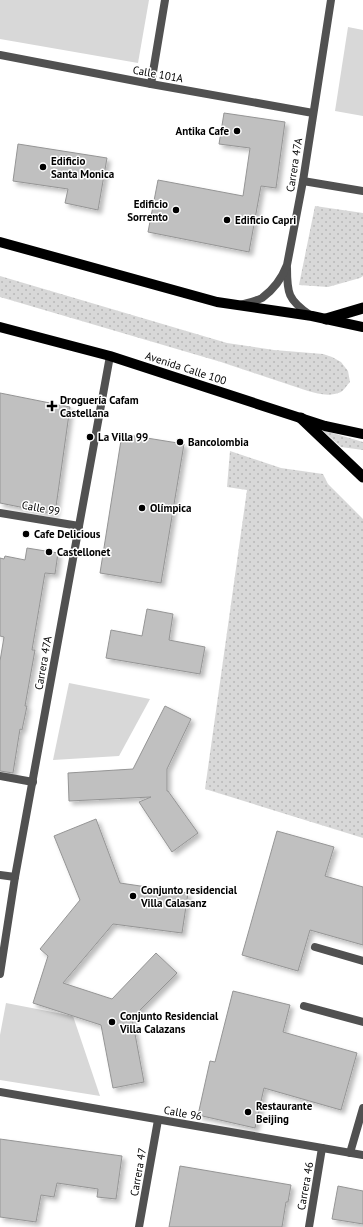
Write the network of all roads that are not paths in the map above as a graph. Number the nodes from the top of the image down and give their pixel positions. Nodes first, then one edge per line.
1 (166, 0) edge
2 (331, 0) edge
3 (0, 55) edge
4 (152, 84) junction
5 (314, 113) junction
6 (303, 181) junction
7 (363, 191) edge
8 (0, 242) edge
9 (287, 265) junction
10 (236, 306) junction
11 (363, 308) edge
12 (312, 316) junction
13 (326, 319) junction
14 (0, 327) edge
15 (363, 327) edge
16 (110, 356) junction
17 (301, 418) junction
18 (363, 434) edge
19 (363, 477) edge
20 (0, 512) edge
21 (79, 526) junction
22 (0, 776) edge
23 (33, 782) junction
24 (0, 875) edge
25 (15, 877) junction
26 (315, 947) dead end
27 (363, 961) edge
28 (0, 974) edge
29 (304, 1006) dead end
30 (363, 1022) edge
31 (0, 1092) edge
32 (363, 1108) edge
33 (158, 1120) junction
34 (322, 1148) junction
35 (350, 1153) junction
36 (363, 1155) edge
37 (139, 1227) edge
38 (308, 1227) edge

1 - 4 street
2 - 5 street, Carrera 47A
3 - 4 street, Calle 101A
4 - 5 street, Calle 101A
5 - 6 street, Carrera 47A
6 - 7 street
6 - 9 street, Carrera 47A
8 - 10 main road
9 - 10 street, Carrera 47A
9 - 12 street
10 - 12 main road
11 - 13 highway
12 - 13 main road
13 - 15 main road
14 - 16 main road, Avenida Calle 100
16 - 17 main road, Avenida Calle 100
16 - 21 street, Carrera 47A
17 - 18 main road, Avenida Calle 100
17 - 19 highway
20 - 21 street, Calle 99
21 - 23 street, Carrera 47A
22 - 23 street
23 - 25 street, Carrera 47A
24 - 25 street
25 - 28 street, Carrera 47A
26 - 27 street
29 - 30 street
31 - 33 street, Calle 96
32 - 35 street
33 - 34 street, Calle 96
33 - 37 street, Carrera 47
34 - 35 street, Calle 96
34 - 38 street, Carrera 46
35 - 36 street, Calle 96

